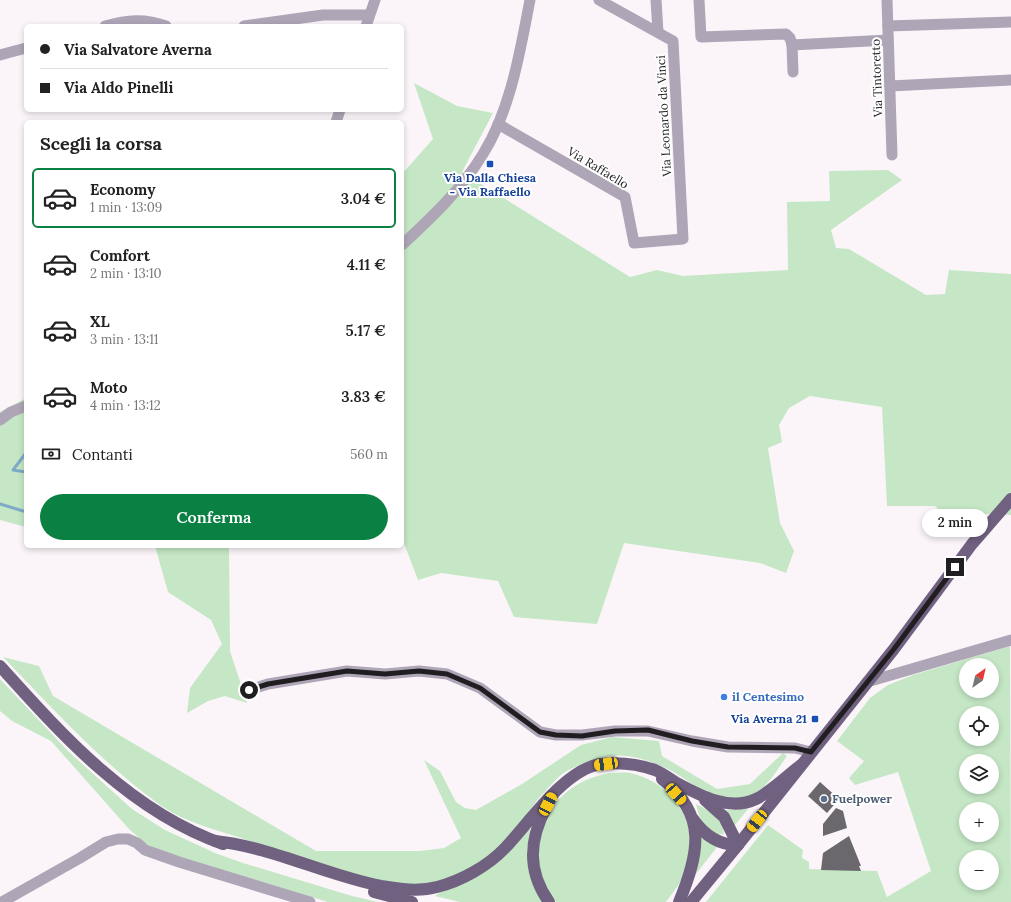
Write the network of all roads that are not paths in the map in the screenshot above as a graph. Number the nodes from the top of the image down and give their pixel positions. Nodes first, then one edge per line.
1 (375, 0) edge
2 (530, 0) edge
3 (599, 0) edge
4 (656, 0) edge
5 (699, 0) edge
6 (887, 0) edge
7 (369, 15) junction
8 (1011, 22) edge
9 (112, 24) edge
10 (161, 24) edge
11 (258, 24) edge
12 (367, 24) edge
13 (888, 26) junction
14 (658, 32) junction
15 (888, 40) junction
16 (792, 45) junction
17 (24, 49) edge
18 (0, 55) edge
19 (793, 72) dead end
20 (1011, 80) edge
21 (890, 86) junction
22 (498, 124) junction
23 (892, 155) dead end
24 (683, 239) joint
25 (404, 243) edge
26 (24, 407) edge
27 (0, 420) edge
28 (1011, 499) edge
29 (1011, 640) edge
30 (0, 666) edge
31 (867, 682) junction
32 (249, 690) dead end
33 (811, 752) junction
34 (801, 765) junction
35 (648, 768) junction
36 (553, 794) junction
37 (696, 794) junction
38 (690, 815) junction
39 (215, 842) junction
40 (738, 845) junction
41 (2, 902) edge
42 (310, 902) edge
43 (412, 902) edge
44 (549, 902) edge
45 (680, 902) edge
46 (691, 902) edge

1 - 7 street
2 - 22 street
3 - 14 street
4 - 14 street
5 - 16 street
6 - 13 street, Via Tintoretto
7 - 11 street
7 - 12 street
8 - 13 street
9 - 10 street
13 - 15 street, Via Tintoretto
14 - 24 street, Via Leonardo da Vinci
15 - 16 street
15 - 21 street, Via Tintoretto
16 - 19 street
17 - 18 street
20 - 21 street
21 - 23 street, Via Tintoretto
22 - 24 street, Via Raffaello
22 - 25 street
26 - 27 street
28 - 31 main road
29 - 31 street
30 - 39 main road
31 - 33 main road
32 - 33 street
33 - 34 main road
34 - 37 main road
34 - 40 main road
35 - 36 main road
35 - 37 main road
35 - 38 main road
36 - 39 main road
36 - 44 main road
37 - 40 main road
38 - 40 main road
38 - 45 main road
39 - 43 main road
40 - 46 main road
41 - 42 street

